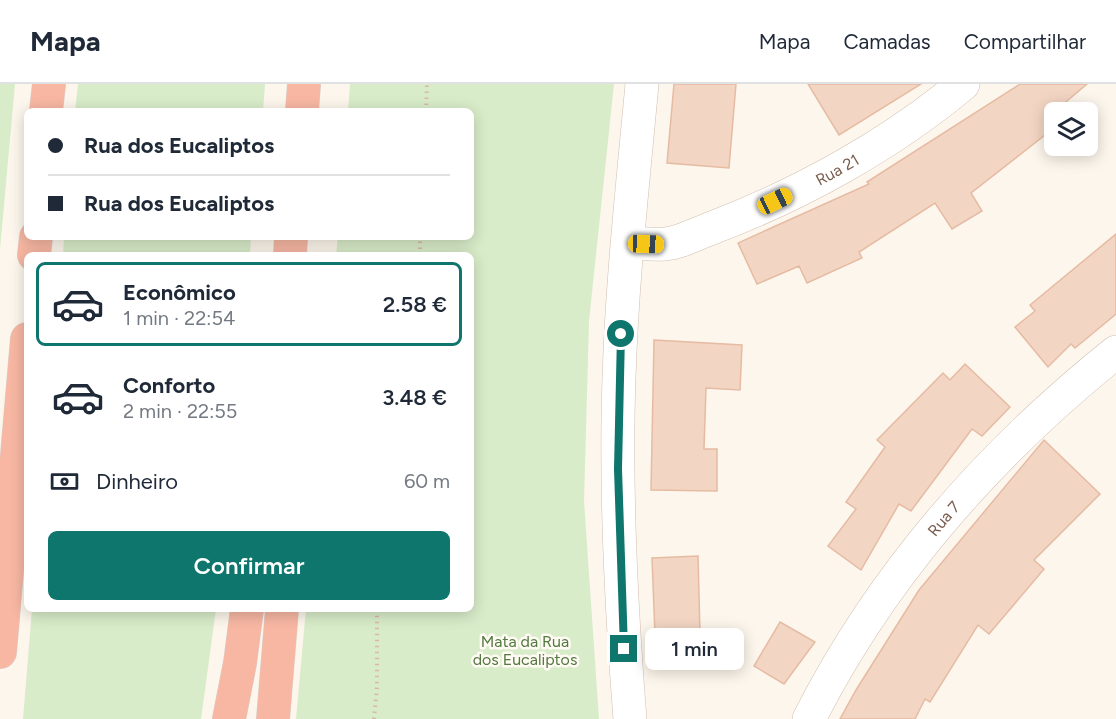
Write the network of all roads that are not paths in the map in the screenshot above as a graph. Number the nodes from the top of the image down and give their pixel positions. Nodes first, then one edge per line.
1 (49, 84) edge
2 (304, 84) edge
3 (642, 84) edge
4 (963, 84) edge
5 (46, 108) edge
6 (302, 108) edge
7 (628, 243) junction
8 (1116, 352) edge
9 (24, 374) edge
10 (247, 612) edge
11 (282, 612) edge
12 (0, 652) edge
13 (229, 719) edge
14 (273, 719) edge
15 (630, 719) edge
16 (808, 719) edge

1 - 5 highway
2 - 6 highway
3 - 7 street
4 - 7 street, Rua 21
7 - 15 street
8 - 16 street, Rua 7
9 - 12 highway
10 - 13 highway
11 - 14 highway

